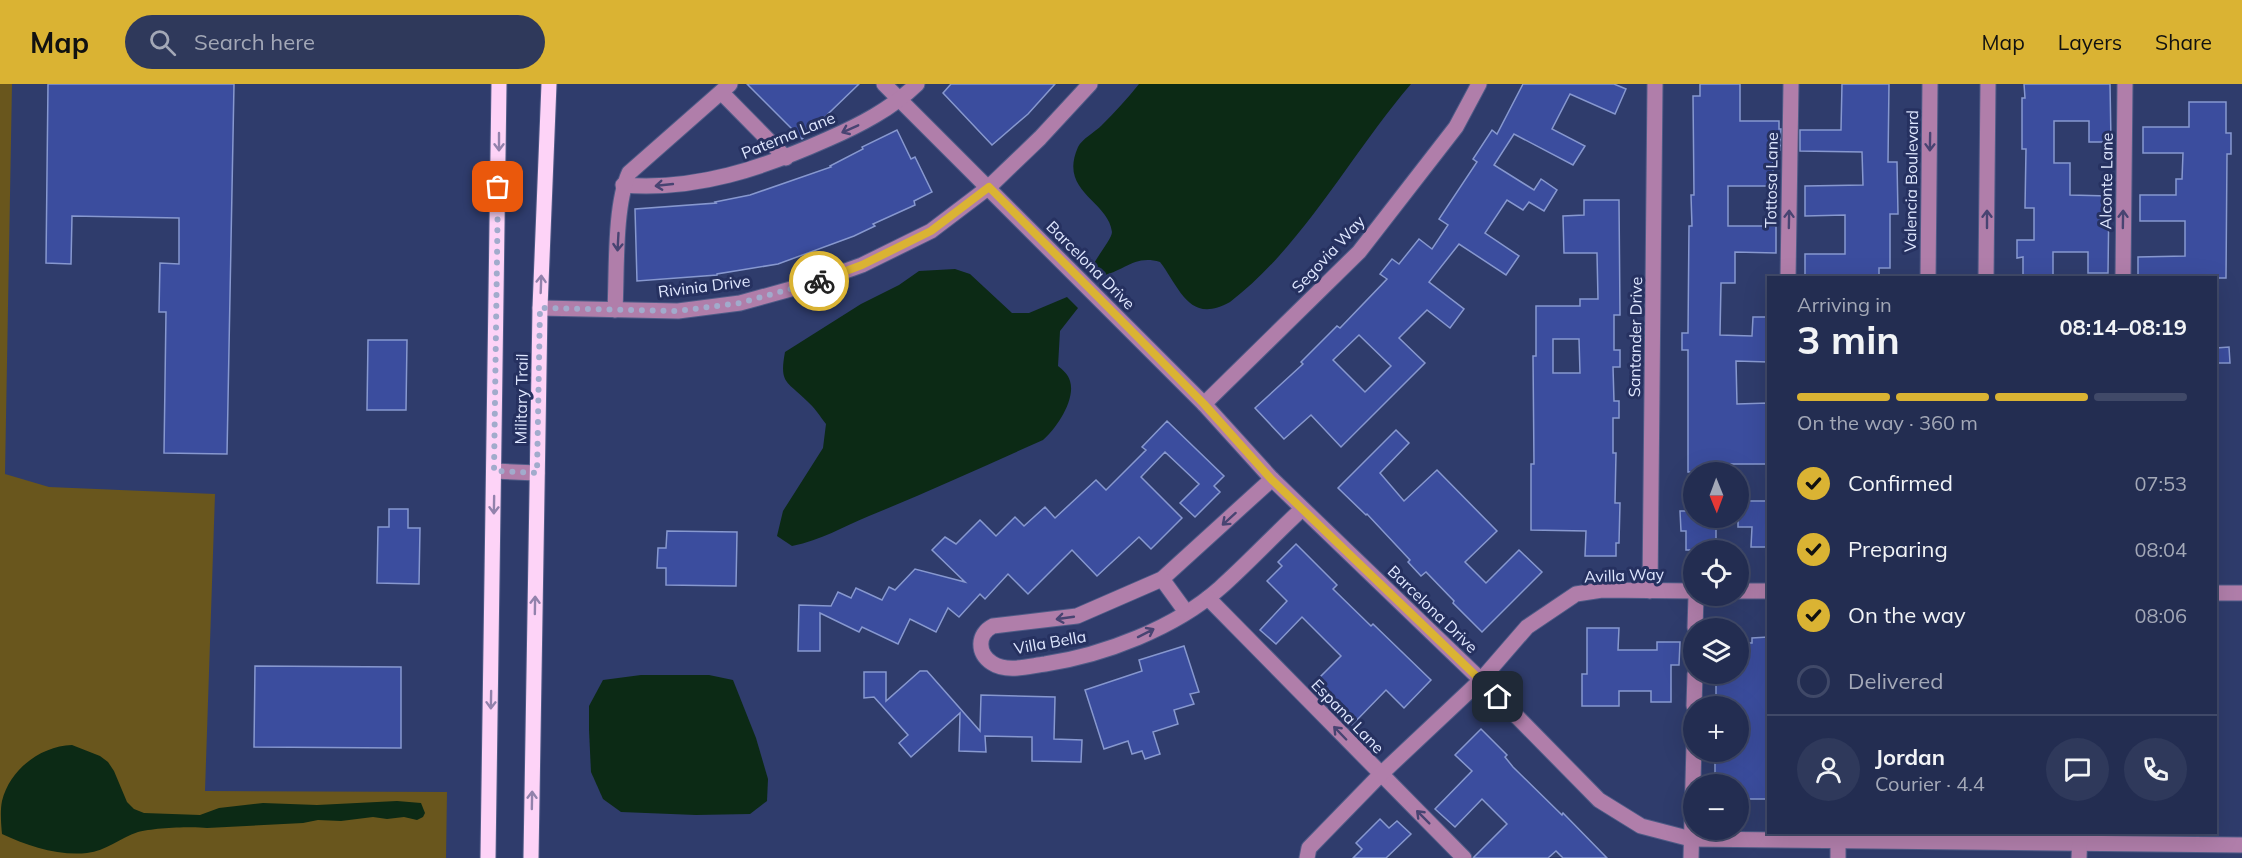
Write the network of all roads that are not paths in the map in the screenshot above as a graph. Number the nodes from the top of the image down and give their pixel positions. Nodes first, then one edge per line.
1 (499, 84) edge
2 (549, 84) edge
3 (884, 84) edge
4 (917, 84) edge
5 (1090, 84) edge
6 (1479, 84) edge
7 (1655, 84) edge
8 (1791, 84) edge
9 (1930, 84) edge
10 (1988, 84) edge
11 (2125, 84) edge
12 (726, 88) edge
13 (900, 100) junction
14 (786, 158) junction
15 (623, 185) junction
16 (989, 187) junction
17 (1788, 276) edge
18 (1928, 276) edge
19 (1986, 276) edge
20 (2123, 276) edge
21 (540, 308) junction
22 (615, 310) junction
23 (1204, 404) junction
24 (494, 471) junction
25 (537, 473) junction
26 (1272, 480) junction
27 (1302, 509) junction
28 (1162, 579) junction
29 (1650, 591) junction
30 (1683, 591) edge
31 (1749, 591) edge
32 (1767, 591) edge
33 (2217, 593) edge
34 (2242, 593) edge
35 (1208, 598) junction
36 (1186, 612) junction
37 (1481, 680) junction
38 (1381, 774) junction
39 (1838, 836) edge
40 (1683, 837) edge
41 (1749, 838) edge
42 (1691, 840) edge
43 (2080, 845) edge
44 (2242, 845) edge
45 (488, 858) edge
46 (531, 858) edge
47 (1307, 858) edge
48 (1464, 858) edge
49 (1691, 858) edge
50 (1838, 858) edge

1 -> 24 main road, Military Trail
21 -> 2 main road, Military Trail
3 - 13 street, Barcelona Drive
4 - 13 street, Paterna Lane
5 - 16 street, Rivinia Drive
6 - 23 street, Segovia Way
7 - 29 street, Santander Drive
17 -> 8 street, Tottosa Lane
9 -> 18 street, Valencia Boulevard
19 -> 10 street
20 -> 11 street, Alconte Lane
12 - 14 street
12 - 15 street
13 -> 14 street, Paterna Lane
13 - 16 street, Barcelona Drive
14 -> 15 street, Paterna Lane
15 -> 22 street
16 - 22 street, Rivinia Drive
16 - 23 street, Barcelona Drive
21 - 22 street, Rivinia Drive
21 - 25 main road, Military Trail
23 - 26 street, Barcelona Drive
24 - 25 street
24 -> 45 main road, Military Trail
46 -> 25 main road, Military Trail
26 - 27 street, Barcelona Drive
26 -> 28 street, Villa Bella
27 - 35 street, Villa Bella
27 - 37 street, Barcelona Drive
28 - 36 street
28 -> 36 street, Villa Bella
29 - 30 street, Avilla Way
29 - 37 street, Avilla Way
31 - 32 street
33 - 34 street
35 - 36 street, Villa Bella
38 -> 35 street, Espana Lane
37 - 38 street, Avilla Way
37 - 40 street, Barcelona Drive
38 - 47 street, Avilla Way
48 -> 38 street, Espana Lane
39 - 41 street, Barcelona Drive
39 - 43 street, Barcelona Drive
39 - 50 street
42 - 49 street
43 - 44 street, Barcelona Drive

